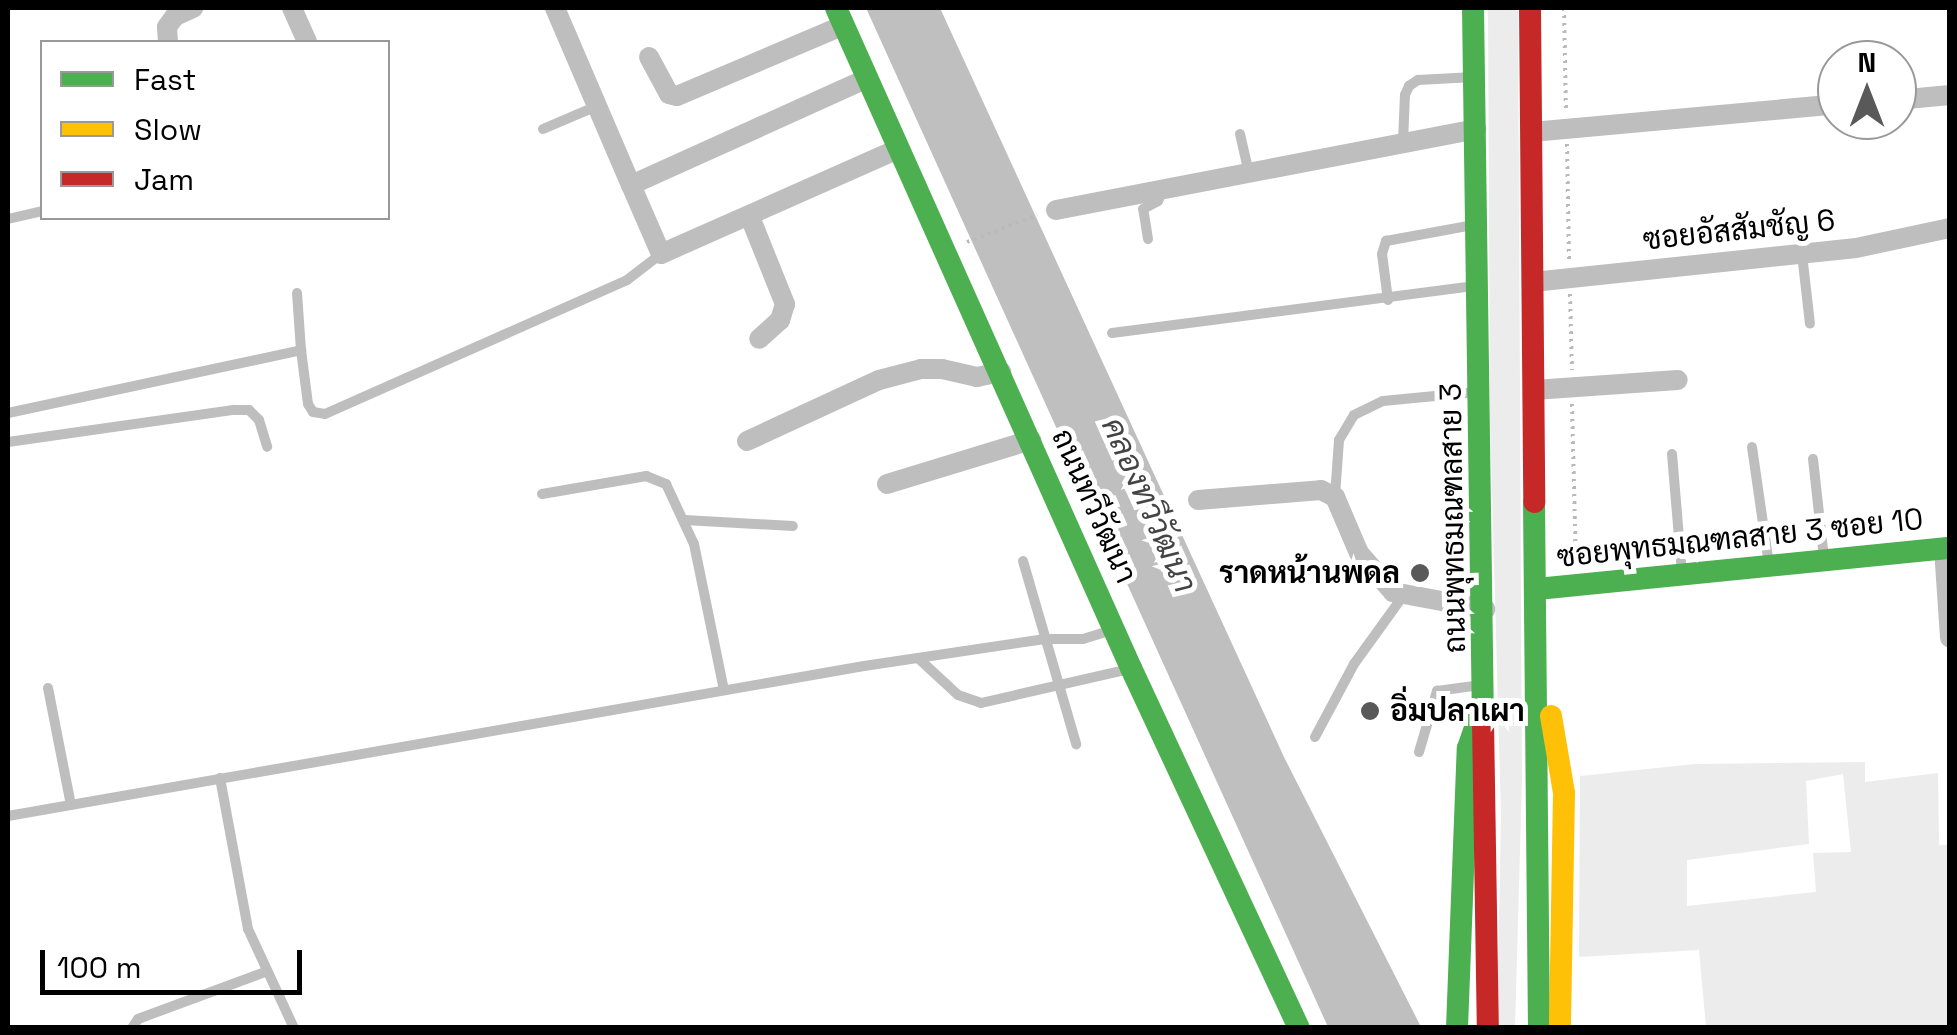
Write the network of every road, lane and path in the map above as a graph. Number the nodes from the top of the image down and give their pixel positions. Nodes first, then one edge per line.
1 (193, 8) edge
2 (292, 8) edge
3 (555, 8) edge
4 (1473, 8) edge
5 (1530, 8) edge
6 (840, 16) edge
7 (168, 40) edge
8 (306, 40) edge
9 (649, 56) dead end
10 (1475, 76) junction
11 (868, 78) junction
12 (1950, 95) edge
13 (1917, 98) edge
14 (597, 106) junction
15 (1817, 106) edge
16 (544, 129) dead end
17 (1476, 130) junction
18 (1532, 132) junction
19 (1240, 134) dead end
20 (1404, 142) junction
21 (900, 148) junction
22 (1249, 172) junction
23 (632, 186) junction
24 (1163, 188) junction
25 (1051, 210) joint
26 (40, 211) edge
27 (750, 217) junction
28 (8, 219) edge
29 (1477, 224) junction
30 (1950, 228) edge
31 (1148, 238) dead end
32 (965, 242) dead end
33 (662, 254) junction
34 (1802, 254) junction
35 (1533, 282) junction
36 (1478, 286) junction
37 (297, 293) dead end
38 (1388, 300) junction
39 (1810, 324) dead end
40 (1112, 333) dead end
41 (758, 339) dead end
42 (301, 350) junction
43 (1001, 372) junction
44 (1678, 380) dead end
45 (1534, 390) junction
46 (1480, 392) junction
47 (8, 414) edge
48 (1032, 440) junction
49 (8, 442) edge
50 (748, 442) dead end
51 (267, 447) dead end
52 (1752, 447) dead end
53 (1672, 454) dead end
54 (1812, 458) dead end
55 (887, 484) dead end
56 (542, 494) dead end
57 (1335, 498) junction
58 (1198, 500) dead end
59 (685, 520) junction
60 (794, 526) dead end
61 (1947, 548) edge
62 (1824, 560) junction
63 (1023, 561) dead end
64 (1769, 566) junction
65 (1682, 574) junction
66 (1536, 588) junction
67 (1403, 596) junction
68 (1484, 609) junction
69 (1537, 626) junction
70 (1116, 629) junction
71 (1950, 638) edge
72 (1045, 639) junction
73 (918, 658) junction
74 (1131, 668) junction
75 (1059, 685) junction
76 (48, 688) dead end
77 (724, 690) junction
78 (1486, 692) junction
79 (1315, 737) dead end
80 (1076, 744) dead end
81 (1419, 752) dead end
82 (220, 778) junction
83 (71, 805) junction
84 (8, 816) edge
85 (265, 972) junction
86 (132, 1028) edge
87 (294, 1028) edge
88 (1299, 1028) edge
89 (1456, 1028) edge
90 (1488, 1028) edge
91 (1538, 1028) edge
92 (1560, 1028) edge

1 - 7 street
2 - 8 street
3 - 14 street
4 - 10 main road, ถนนพุทธมณฑลสาย 3
5 - 18 main road
6 - 9 street
6 - 11 main road, ถนนทวีวัฒนา
10 - 17 main road, ถนนพุทธมณฑลสาย 3
10 - 20 lane
11 - 21 main road, ถนนทวีวัฒนา
11 - 23 street
12 - 13 street
14 - 16 lane
14 - 23 street
15 - 18 street
17 - 20 street
17 - 29 main road, ถนนพุทธมณฑลสาย 3
18 - 35 main road
19 - 22 lane
20 - 22 street
21 - 27 street
21 - 43 main road, ถนนทวีวัฒนา
22 - 24 street
23 - 33 street
24 - 25 street
24 - 31 lane
25 - 32 path
26 - 28 lane
27 - 33 street
27 - 41 street
29 - 36 main road, ถนนพุทธมณฑลสาย 3
29 - 38 lane
30 - 34 street, ซอยอัสสัมชัญ 6
33 - 42 lane
34 - 35 street, ซอยอัสสัมชัญ 6
34 - 39 lane
35 - 45 main road
36 - 38 lane
36 - 46 main road, ถนนพุทธมณฑลสาย 3
37 - 42 lane
38 - 40 lane
42 - 47 lane
43 - 48 main road, ถนนทวีวัฒนา
43 - 50 street
44 - 45 street
45 - 66 main road
46 - 57 lane
46 - 68 main road, ถนนพุทธมณฑลสาย 3
48 - 55 street
48 - 70 main road, ถนนทวีวัฒนา
49 - 51 lane
52 - 64 lane
53 - 65 lane
54 - 62 lane
56 - 59 lane
57 - 58 street
57 - 67 street
59 - 60 lane
59 - 77 lane
61 - 62 main road, ซอยพุทธมณฑลสาย 3 ซอย 10
61 - 71 street
62 - 64 main road, ซอยพุทธมณฑลสาย 3 ซอย 10
63 - 72 lane
64 - 65 main road, ซอยพุทธมณฑลสาย 3 ซอย 10
65 - 66 main road, ซอยพุทธมณฑลสาย 3 ซอย 10
66 - 69 main road
67 - 68 street
67 - 79 lane
68 - 78 main road, ถนนพุทธมณฑลสาย 3
69 - 91 main road
69 - 92 main road
70 - 72 lane
70 - 74 main road, ถนนทวีวัฒนา
72 - 73 lane
72 - 75 lane
73 - 75 lane
73 - 77 lane
74 - 75 lane
74 - 88 main road, ถนนทวีวัฒนา
75 - 80 lane
76 - 83 lane
77 - 82 lane
78 - 81 lane
78 - 89 main road
78 - 90 main road, ถนนพุทธมณฑลสาย 3
82 - 83 lane
82 - 85 lane
83 - 84 lane
85 - 86 lane
85 - 87 lane

